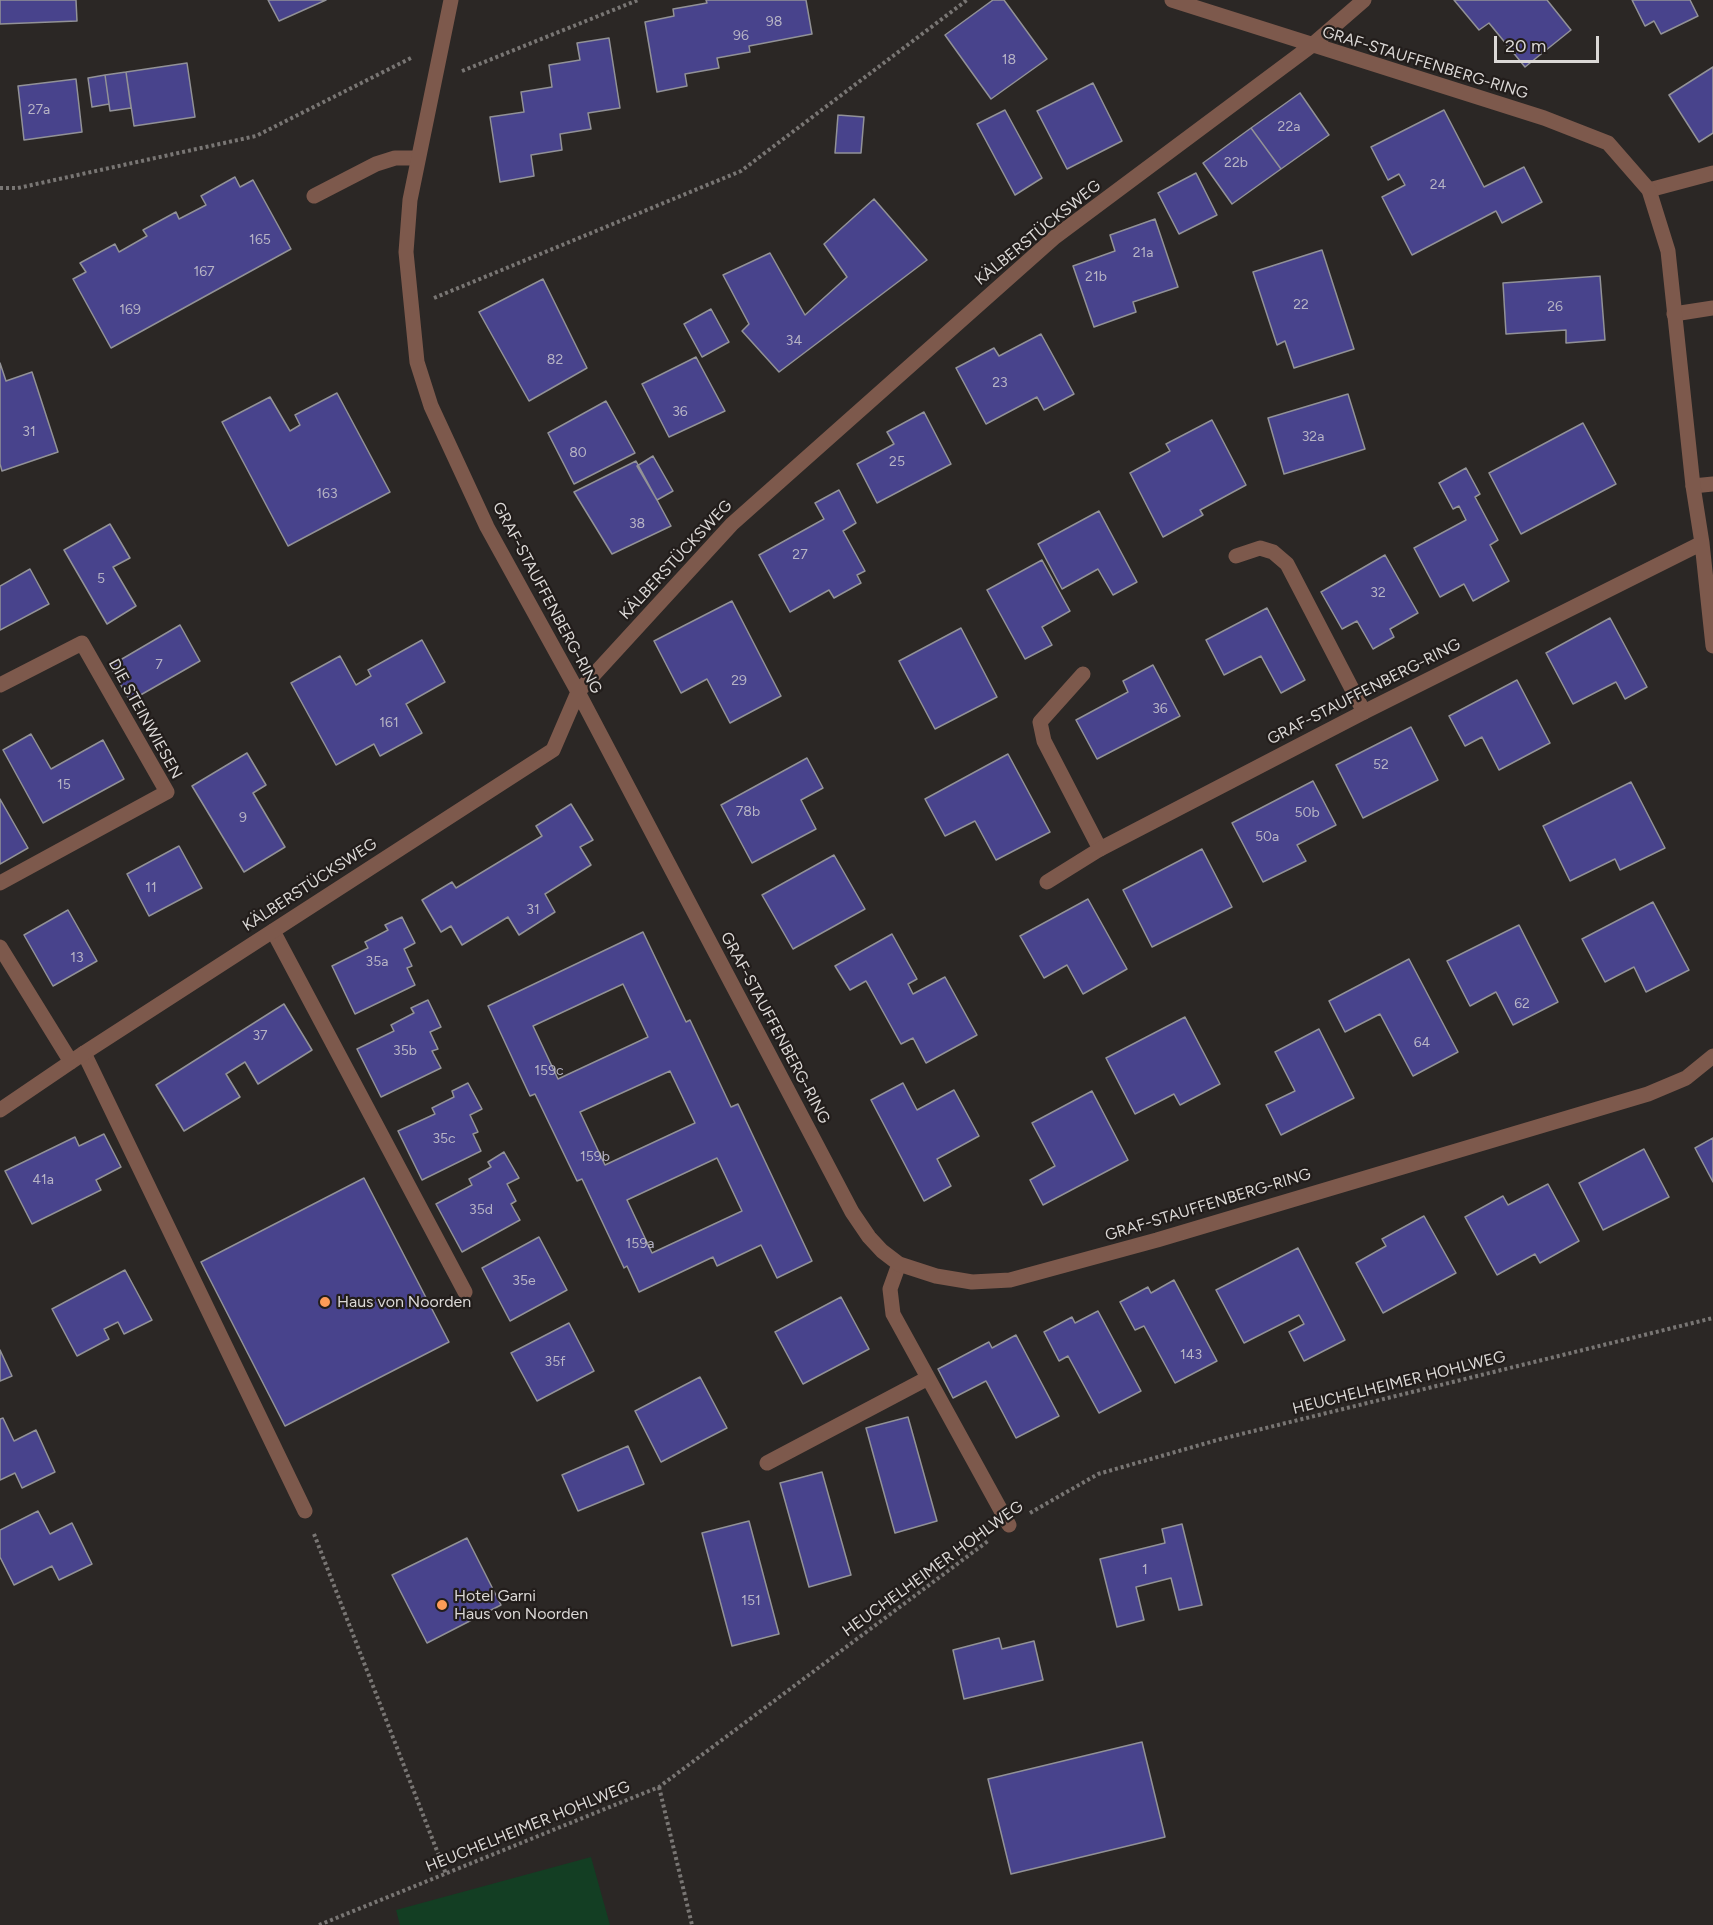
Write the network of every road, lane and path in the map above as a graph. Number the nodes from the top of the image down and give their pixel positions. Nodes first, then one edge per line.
1 (451, 0) edge
2 (638, 0) edge
3 (967, 0) edge
4 (1172, 0) edge
5 (1364, 0) edge
6 (441, 43) junction
7 (1311, 46) junction
8 (433, 82) junction
9 (417, 158) junction
10 (1713, 172) edge
11 (0, 188) edge
12 (1649, 190) junction
13 (314, 196) dead end
14 (411, 307) junction
15 (1713, 308) edge
16 (1674, 314) junction
17 (1713, 484) edge
18 (1693, 486) junction
19 (1701, 543) junction
20 (1236, 556) dead end
21 (1713, 646) edge
22 (1083, 674) dead end
23 (0, 686) edge
24 (578, 693) junction
25 (1364, 712) junction
26 (1100, 849) junction
27 (1047, 882) dead end
28 (0, 883) edge
29 (273, 931) junction
30 (0, 947) edge
31 (1713, 1056) edge
32 (78, 1057) junction
33 (0, 1110) edge
34 (899, 1264) junction
35 (465, 1292) dead end
36 (1713, 1318) edge
37 (928, 1378) junction
38 (767, 1462) dead end
39 (305, 1511) joint
40 (1009, 1525) junction
41 (659, 1787) junction
42 (446, 1874) junction
43 (319, 1925) edge
44 (692, 1925) edge

1 - 6 street, GRAF-STAUFFENBERG-RING
2 - 8 path
3 - 14 path
4 - 7 street, GRAF-STAUFFENBERG-RING
5 - 7 street, KÄLBERSTÜCKSWEG
6 - 8 street, GRAF-STAUFFENBERG-RING
6 - 11 path
7 - 12 street, GRAF-STAUFFENBERG-RING
7 - 24 street, KÄLBERSTÜCKSWEG
8 - 9 street, GRAF-STAUFFENBERG-RING
9 - 13 street
9 - 14 street, GRAF-STAUFFENBERG-RING
10 - 12 street
12 - 16 street, GRAF-STAUFFENBERG-RING
14 - 24 street, GRAF-STAUFFENBERG-RING
15 - 16 street
16 - 18 street, GRAF-STAUFFENBERG-RING
17 - 18 street
18 - 19 street, GRAF-STAUFFENBERG-RING
19 - 21 street, GRAF-STAUFFENBERG-RING
19 - 25 street, GRAF-STAUFFENBERG-RING
20 - 25 street
22 - 26 street
23 - 28 street, DIE STEINWIESEN
24 - 29 street, KÄLBERSTÜCKSWEG
24 - 34 street, GRAF-STAUFFENBERG-RING
25 - 26 street, GRAF-STAUFFENBERG-RING
26 - 27 street, GRAF-STAUFFENBERG-RING
29 - 32 street, KÄLBERSTÜCKSWEG
29 - 35 street
30 - 32 street
31 - 34 street, GRAF-STAUFFENBERG-RING
32 - 33 street, KÄLBERSTÜCKSWEG
32 - 39 street
34 - 37 street
36 - 40 path, HEUCHELHEIMER HOHLWEG
37 - 38 street
37 - 40 street
39 - 42 path
40 - 41 path, HEUCHELHEIMER HOHLWEG
41 - 42 path, HEUCHELHEIMER HOHLWEG
41 - 44 path
42 - 43 path, HEUCHELHEIMER HOHLWEG

